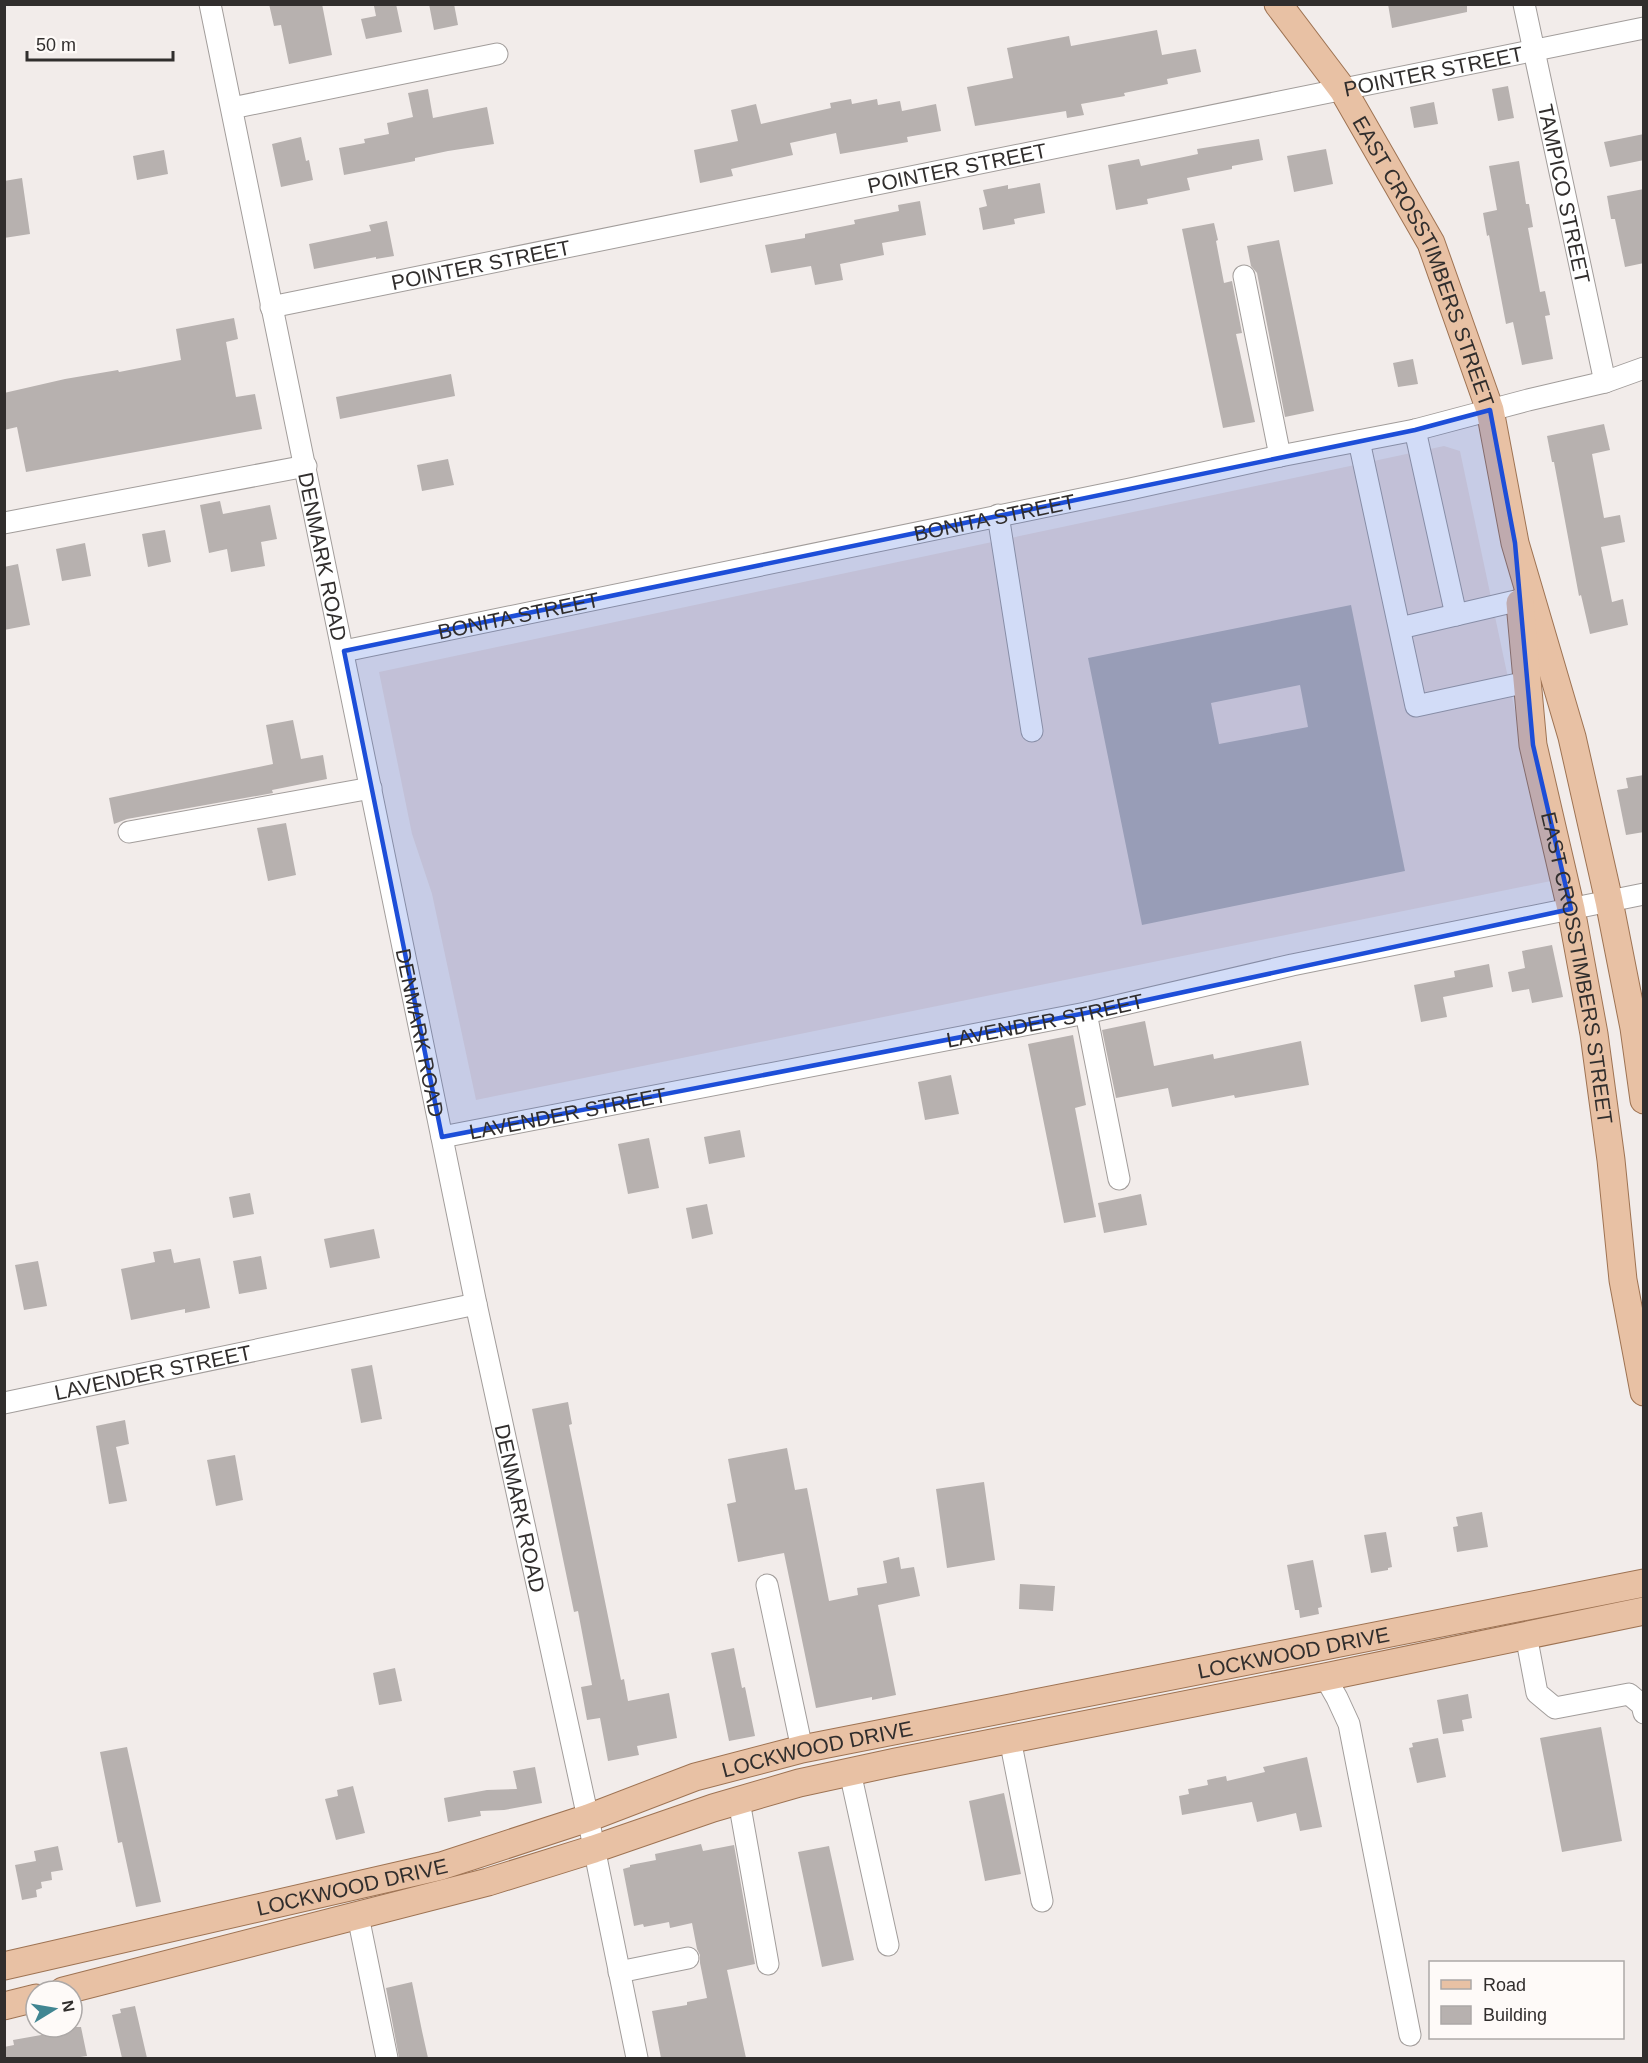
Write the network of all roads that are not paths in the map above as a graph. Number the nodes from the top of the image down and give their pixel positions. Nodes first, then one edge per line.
1 (210, 4) edge
2 (1278, 4) edge
3 (1524, 4) edge
4 (1644, 28) edge
5 (1534, 50) junction
6 (497, 54) dead end
7 (1343, 90) junction
8 (232, 108) junction
9 (1244, 276) dead end
10 (272, 307) junction
11 (1644, 368) edge
12 (1605, 382) junction
13 (1490, 410) junction
14 (1415, 430) junction
15 (1359, 441) junction
16 (1280, 456) junction
17 (306, 466) junction
18 (998, 515) junction
19 (4, 523) edge
20 (1515, 543) junction
21 (1520, 600) junction
22 (1456, 615) junction
23 (1400, 628) junction
24 (344, 651) junction
25 (1527, 682) junction
26 (1032, 731) dead end
27 (371, 788) junction
28 (129, 832) dead end
29 (1644, 894) edge
30 (1609, 901) junction
31 (1571, 909) junction
32 (1086, 1013) junction
33 (1644, 1100) edge
34 (442, 1137) junction
35 (1119, 1179) dead end
36 (1631, 1244) edge
37 (476, 1304) junction
38 (1644, 1392) edge
39 (4, 1403) edge
40 (1644, 1583) edge
41 (767, 1585) dead end
42 (1644, 1611) edge
43 (1526, 1635) junction
44 (1318, 1647) junction
45 (1325, 1677) junction
46 (1644, 1713) edge
47 (891, 1731) junction
48 (1010, 1740) junction
49 (802, 1749) junction
50 (896, 1762) junction
51 (850, 1772) junction
52 (739, 1801) junction
53 (588, 1818) junction
54 (594, 1849) junction
55 (315, 1896) junction
56 (1042, 1901) dead end
57 (358, 1916) junction
58 (321, 1926) junction
59 (888, 1945) dead end
60 (688, 1958) dead end
61 (768, 1964) dead end
62 (4, 1966) edge
63 (619, 1972) junction
64 (84, 1986) edge
65 (24, 2001) edge
66 (4, 2006) edge
67 (1410, 2036) dead end
68 (387, 2058) edge
69 (637, 2058) edge

1 - 8 street, DENMARK ROAD
2 - 7 main road, EAST CROSSTIMBERS STREET
3 - 5 street, TAMPICO STREET
4 - 5 street, POINTER STREET
5 - 7 street, POINTER STREET
5 - 12 street, TAMPICO STREET
6 - 8 street
7 - 10 street, POINTER STREET
7 - 13 main road, EAST CROSSTIMBERS STREET
8 - 10 street, DENMARK ROAD
9 - 16 street
10 - 17 street, DENMARK ROAD
11 - 12 street, BONITA STREET
12 - 13 street, BONITA STREET
13 - 14 street, BONITA STREET
13 - 20 main road, EAST CROSSTIMBERS STREET
14 - 15 street, BONITA STREET
14 - 22 street
15 - 16 street, BONITA STREET
15 - 23 street
16 - 18 street, BONITA STREET
17 - 19 street
17 - 24 street, DENMARK ROAD
18 - 24 street, BONITA STREET
18 - 26 street
20 - 21 main road, EAST CROSSTIMBERS STREET
20 - 30 main road, EAST CROSSTIMBERS STREET
21 - 22 street
21 - 25 main road, EAST CROSSTIMBERS STREET
22 - 23 street
23 - 25 street
24 - 27 street, DENMARK ROAD
25 - 31 main road, EAST CROSSTIMBERS STREET
27 - 28 street
27 - 34 street, DENMARK ROAD
29 - 30 street, LAVENDER STREET
30 - 31 street, LAVENDER STREET
30 - 33 main road, EAST CROSSTIMBERS STREET
31 - 32 street, LAVENDER STREET
31 - 36 main road, EAST CROSSTIMBERS STREET
32 - 34 street, LAVENDER STREET
32 - 35 street
34 - 37 street, DENMARK ROAD
36 - 38 main road, EAST CROSSTIMBERS STREET
37 - 39 street, LAVENDER STREET
37 - 53 street, DENMARK ROAD
40 - 44 main road, LOCKWOOD DRIVE
41 - 49 street
42 - 43 main road, LOCKWOOD DRIVE
43 - 45 main road, LOCKWOOD DRIVE
43 - 46 street
44 - 45 main road
44 - 47 main road, LOCKWOOD DRIVE
45 - 48 main road, LOCKWOOD DRIVE
45 - 67 street
47 - 49 main road, LOCKWOOD DRIVE
47 - 50 main road
48 - 50 main road, LOCKWOOD DRIVE
48 - 56 street
49 - 53 main road, LOCKWOOD DRIVE
50 - 51 main road, LOCKWOOD DRIVE
51 - 52 main road, LOCKWOOD DRIVE
51 - 59 street
52 - 54 main road, LOCKWOOD DRIVE
52 - 61 street
53 - 54 street, DENMARK ROAD
53 - 55 main road, LOCKWOOD DRIVE
54 - 57 main road, LOCKWOOD DRIVE
54 - 63 street, DENMARK ROAD
55 - 58 main road
55 - 62 main road, LOCKWOOD DRIVE
57 - 58 main road, LOCKWOOD DRIVE
57 - 68 street
58 - 64 main road, LOCKWOOD DRIVE
60 - 63 street
63 - 69 street, DENMARK ROAD
65 - 66 main road

